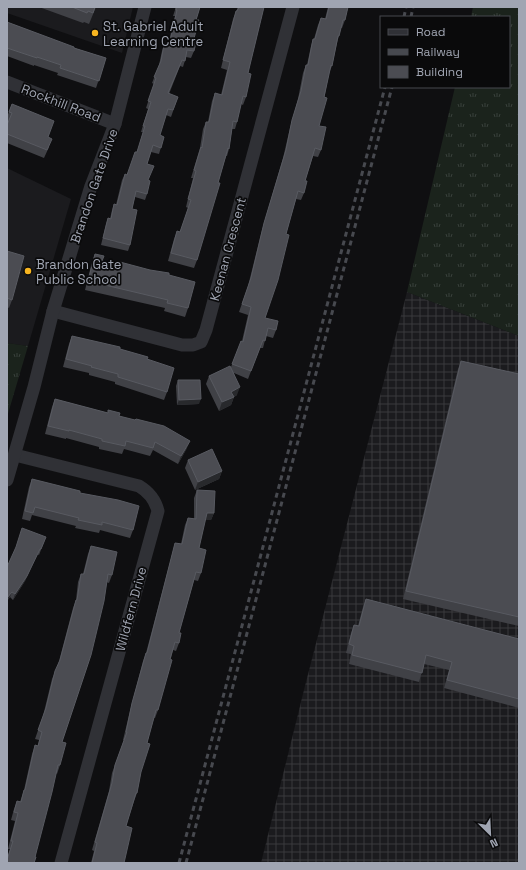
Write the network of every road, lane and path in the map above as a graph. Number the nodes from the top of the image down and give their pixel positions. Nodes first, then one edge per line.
1 (145, 7) edge
2 (293, 7) edge
3 (7, 82) edge
4 (115, 124) junction
5 (53, 311) junction
6 (15, 455) junction
7 (7, 480) edge
8 (61, 863) edge

1 - 4 street, Brandon Gate Drive
2 - 5 street, Keenan Crescent
3 - 4 street, Rockhill Road
4 - 5 street, Brandon Gate Drive
5 - 6 street, Brandon Gate Drive
6 - 7 street, Brandon Gate Drive
6 - 8 street, Wildfern Drive

